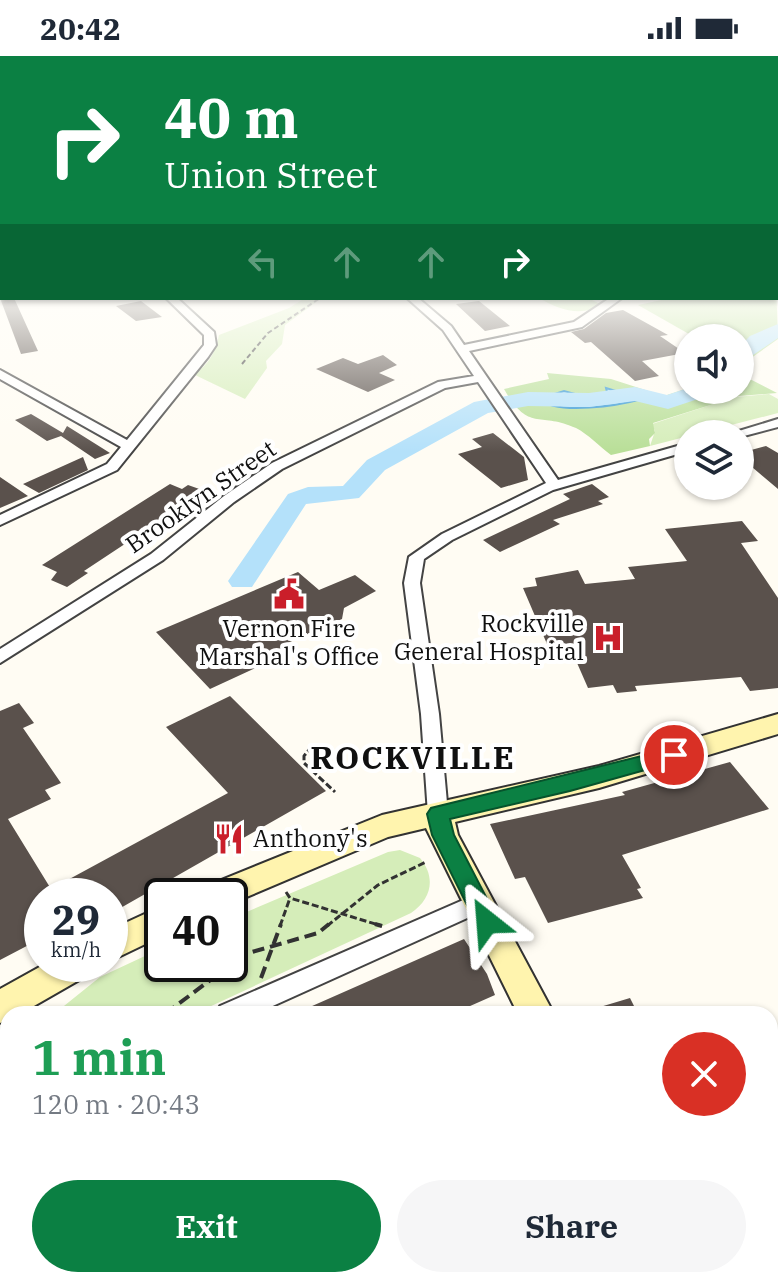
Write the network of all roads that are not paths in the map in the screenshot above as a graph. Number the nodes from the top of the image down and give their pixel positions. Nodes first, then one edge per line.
1 (210, 337) edge
2 (454, 337) edge
3 (518, 337) edge
4 (463, 349) junction
5 (0, 374) edge
6 (485, 383) junction
7 (778, 423) edge
8 (754, 429) edge
9 (129, 446) junction
10 (674, 451) edge
11 (554, 485) junction
12 (0, 521) edge
13 (0, 657) edge
14 (778, 724) edge
15 (438, 814) junction
16 (248, 882) edge
17 (477, 903) junction
18 (44, 982) edge
19 (2, 1006) edge
20 (247, 1006) edge
21 (532, 1006) edge

1 - 9 street
2 - 4 street
3 - 4 street
4 - 6 street
5 - 9 street
6 - 11 street
6 - 13 street, Brooklyn Street
7 - 8 street
9 - 12 street
10 - 11 street
11 - 15 street
14 - 15 main road
15 - 16 main road
15 - 17 main road
17 - 20 street
17 - 21 main road
18 - 19 main road

